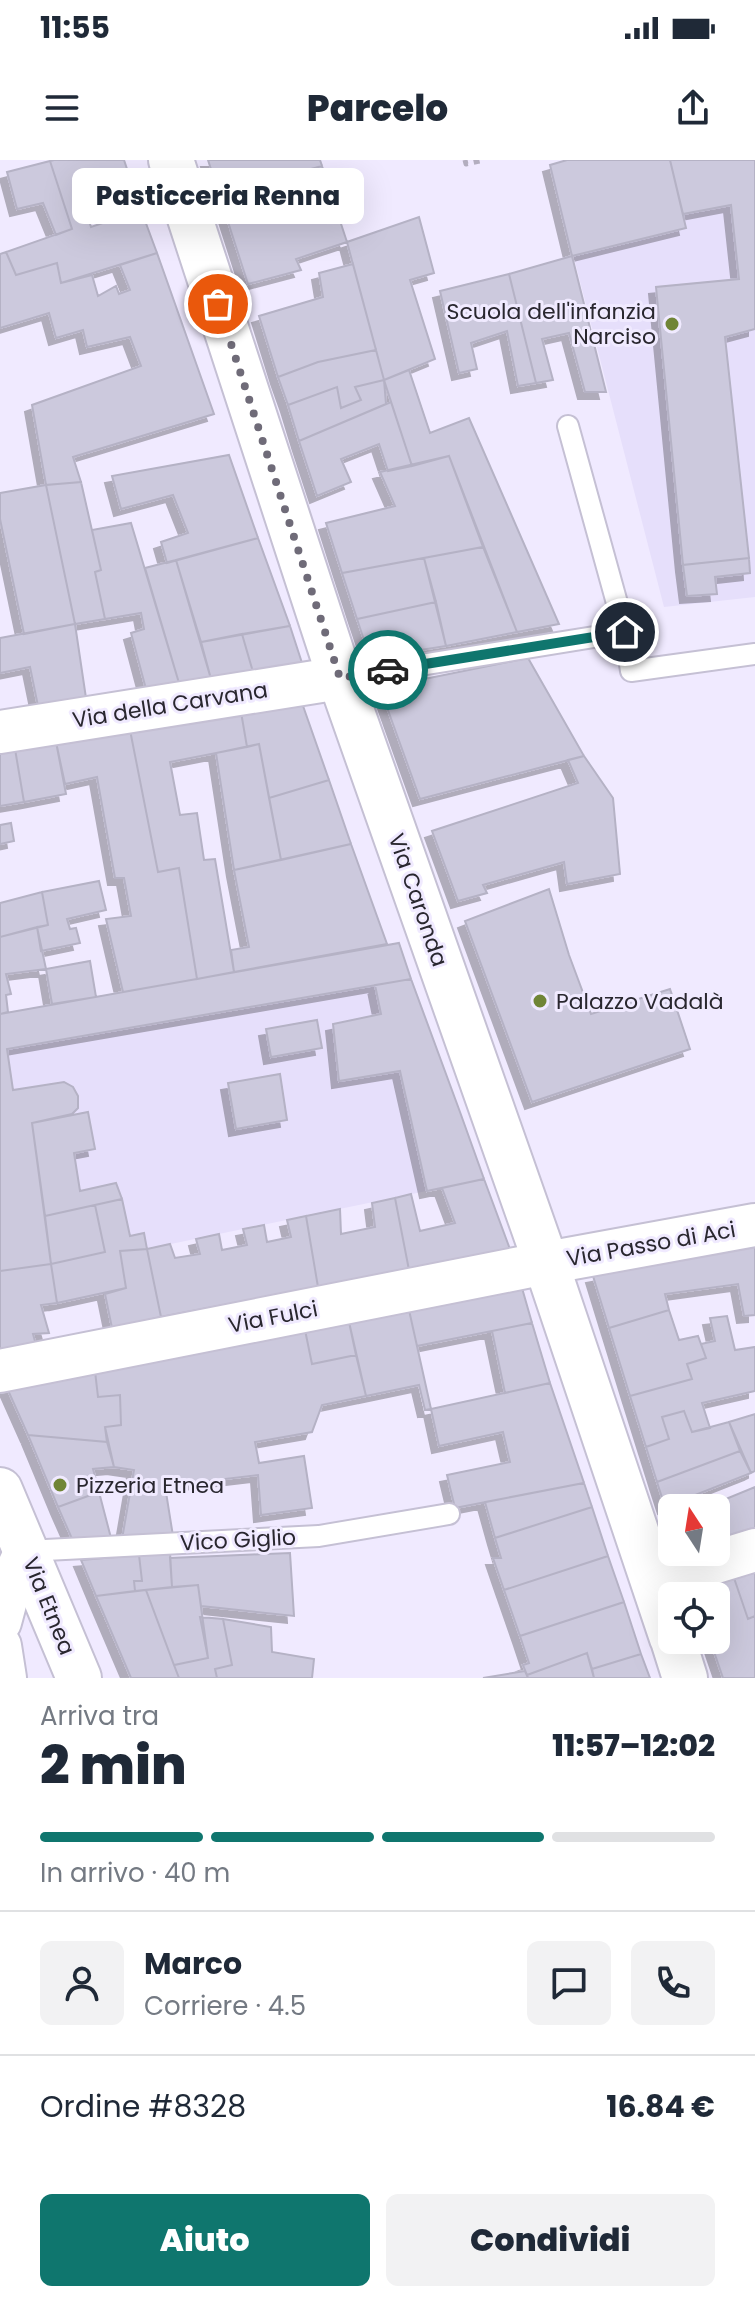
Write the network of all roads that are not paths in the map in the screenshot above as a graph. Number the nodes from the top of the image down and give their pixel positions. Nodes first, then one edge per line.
1 (171, 160) edge
2 (568, 426) dead end
3 (625, 632) junction
4 (755, 654) edge
5 (340, 678) junction
6 (0, 732) edge
7 (755, 1225) edge
8 (546, 1263) junction
9 (0, 1371) edge
10 (0, 1490) edge
11 (449, 1514) dead end
12 (755, 1550) edge
13 (26, 1551) junction
14 (654, 1581) junction
15 (658, 1594) edge
16 (0, 1622) edge
17 (0, 1646) edge
18 (677, 1654) edge
19 (5, 1678) edge
20 (79, 1678) edge
21 (685, 1678) edge

1 - 5 main road, Via Caronda
2 - 3 lane
3 - 4 lane
3 - 5 lane
5 - 6 street, Via della Carvana
5 - 8 main road, Via Caronda
7 - 8 street, Via Passo di Aci
8 - 9 street, Via Fulci
8 - 14 main road, Via Caronda
10 - 13 main road, Via Etnea
11 - 13 lane, Vico Giglio
12 - 14 street
13 - 16 street
13 - 20 main road, Via Etnea
14 - 15 main road, Via Caronda
17 - 19 street
18 - 21 main road, Via Caronda

